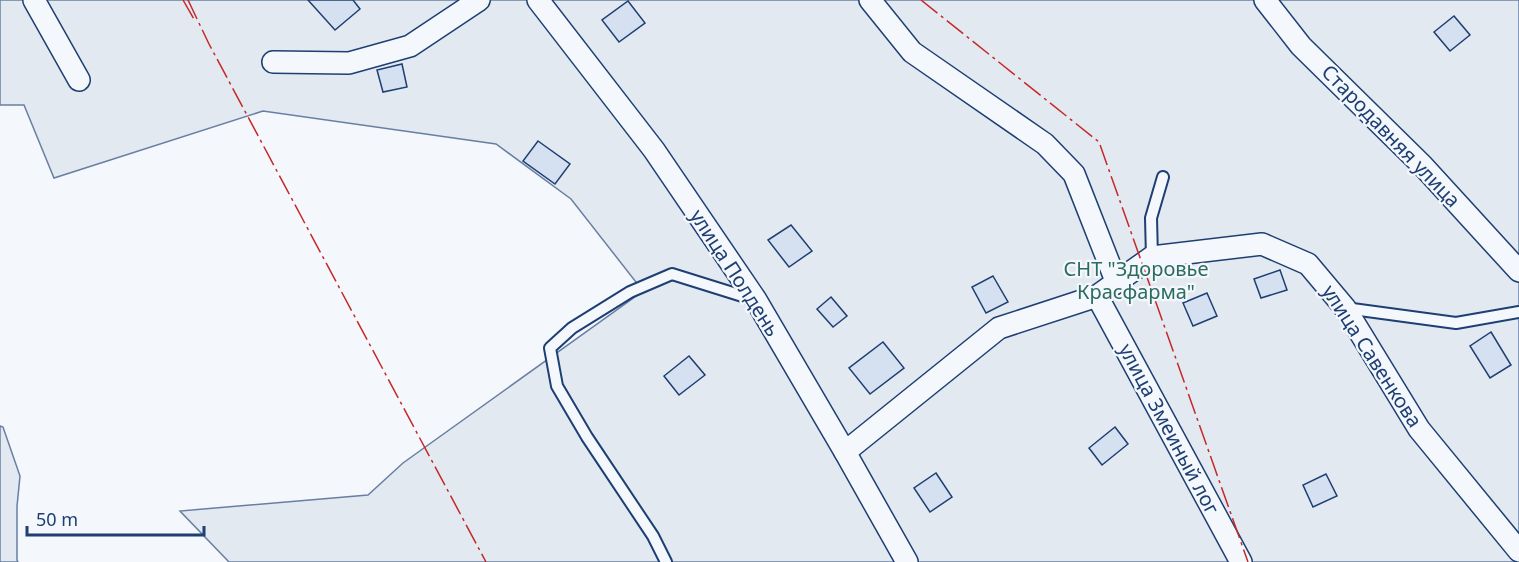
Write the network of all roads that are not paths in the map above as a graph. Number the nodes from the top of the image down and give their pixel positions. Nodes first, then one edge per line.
1 (34, 0) edge
2 (479, 0) edge
3 (538, 0) edge
4 (870, 0) edge
5 (1265, 0) edge
6 (273, 62) dead end
7 (79, 80) dead end
8 (1163, 177) dead end
9 (1152, 257) junction
10 (1519, 271) edge
11 (1116, 281) junction
12 (1097, 296) junction
13 (756, 300) junction
14 (1345, 308) junction
15 (1519, 312) edge
16 (845, 452) junction
17 (1519, 551) edge
18 (666, 562) edge
19 (907, 562) edge
20 (1241, 562) edge

1 - 7 street
2 - 6 street
3 - 13 street, улица Полдень
4 - 11 street
5 - 10 street, Стародавняя улица
8 - 9 lane
9 - 11 street, улица Савенкова
9 - 14 street, улица Савенкова
11 - 12 street, улица Савенкова
12 - 16 street, улица Савенкова
12 - 20 street, улица Змеиный лог
13 - 16 street, улица Полдень
13 - 18 lane
14 - 15 lane
14 - 17 street, улица Савенкова
16 - 19 street, улица Полдень

